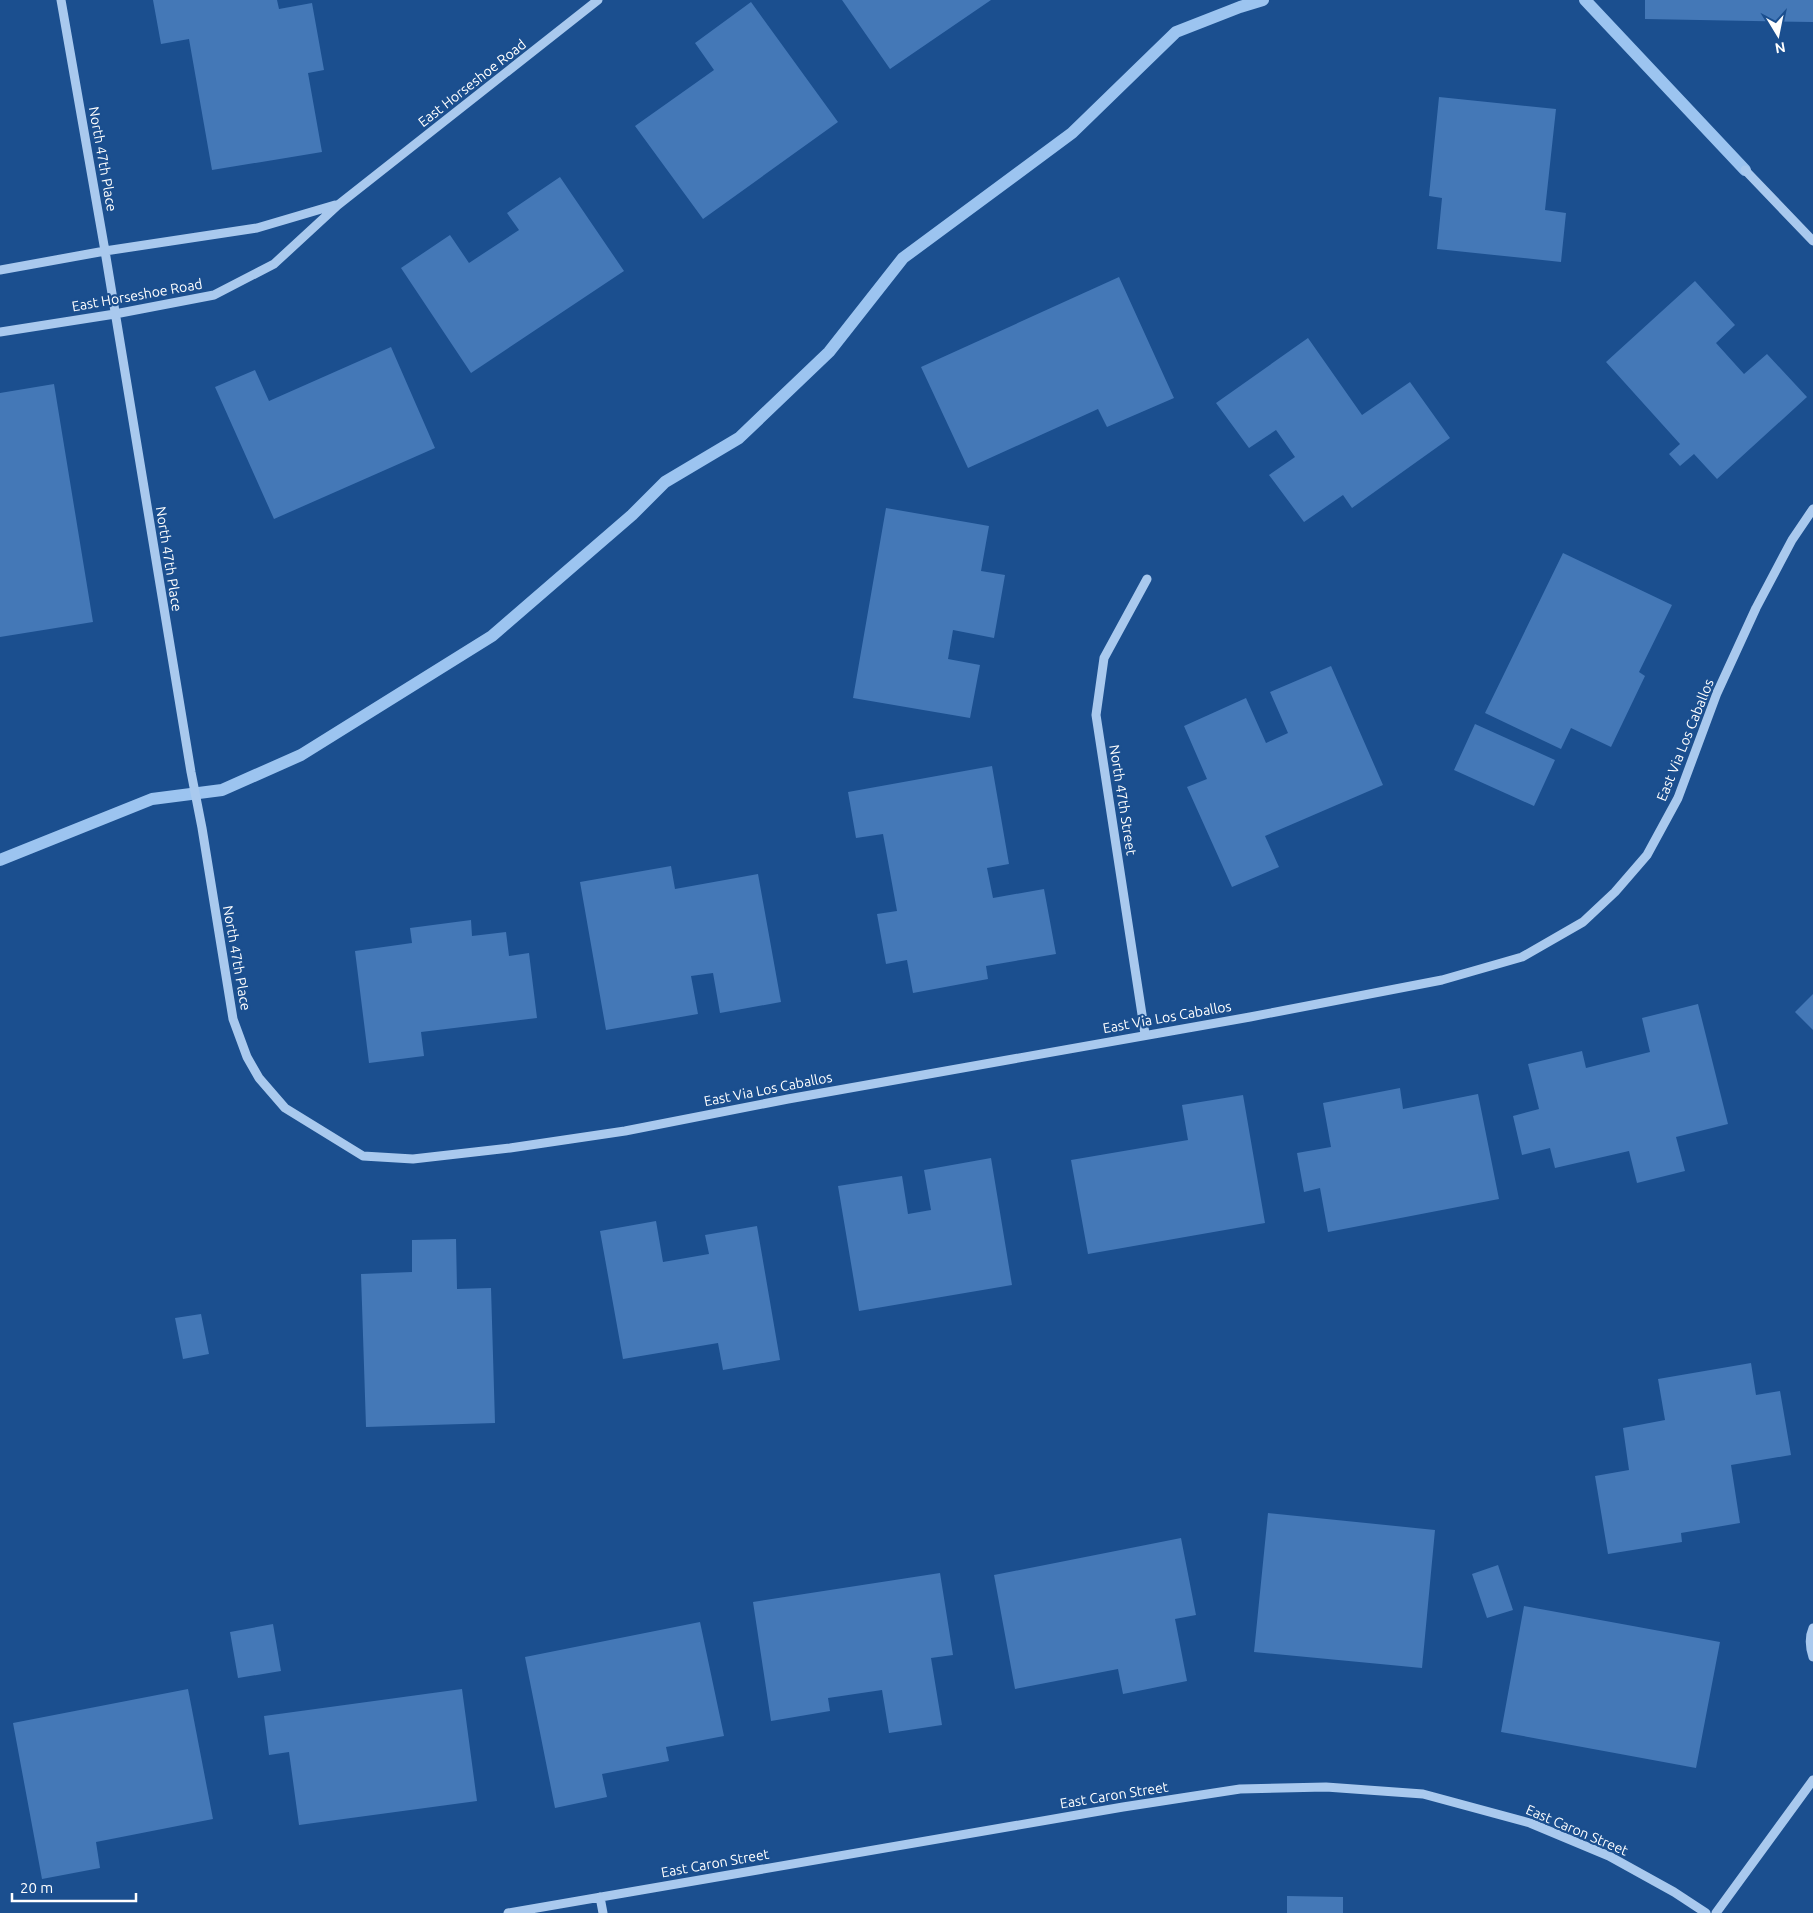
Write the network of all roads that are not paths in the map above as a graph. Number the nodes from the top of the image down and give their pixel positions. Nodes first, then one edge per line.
1 (61, 0) edge
2 (598, 0) edge
3 (1745, 170) dead end
4 (338, 205) junction
5 (1813, 241) edge
6 (105, 251) junction
7 (0, 270) edge
8 (115, 314) junction
9 (0, 332) edge
10 (1813, 509) edge
11 (1147, 579) dead end
12 (1145, 1034) junction
13 (285, 1108) joint
14 (1813, 1628) edge
15 (1813, 1657) edge
16 (1813, 1780) edge
17 (600, 1897) junction
18 (508, 1913) edge
19 (602, 1913) edge
20 (1706, 1913) edge
21 (1716, 1913) edge

1 - 6 street, North 47th Place
2 - 4 street, East Horseshoe Road
3 - 5 street
4 - 6 street, East Horseshoe Road
4 - 8 street, East Horseshoe Road
6 - 7 street, East Horseshoe Road
6 - 8 street, North 47th Place
8 - 9 street, East Horseshoe Road
8 - 13 street, North 47th Place
10 - 12 street, East Via Los Caballos
11 - 12 street, North 47th Street
12 - 13 street, East Via Los Caballos
14 - 15 street
16 - 21 street
17 - 18 street, East Caron Street
17 - 19 street
17 - 20 street, East Caron Street

